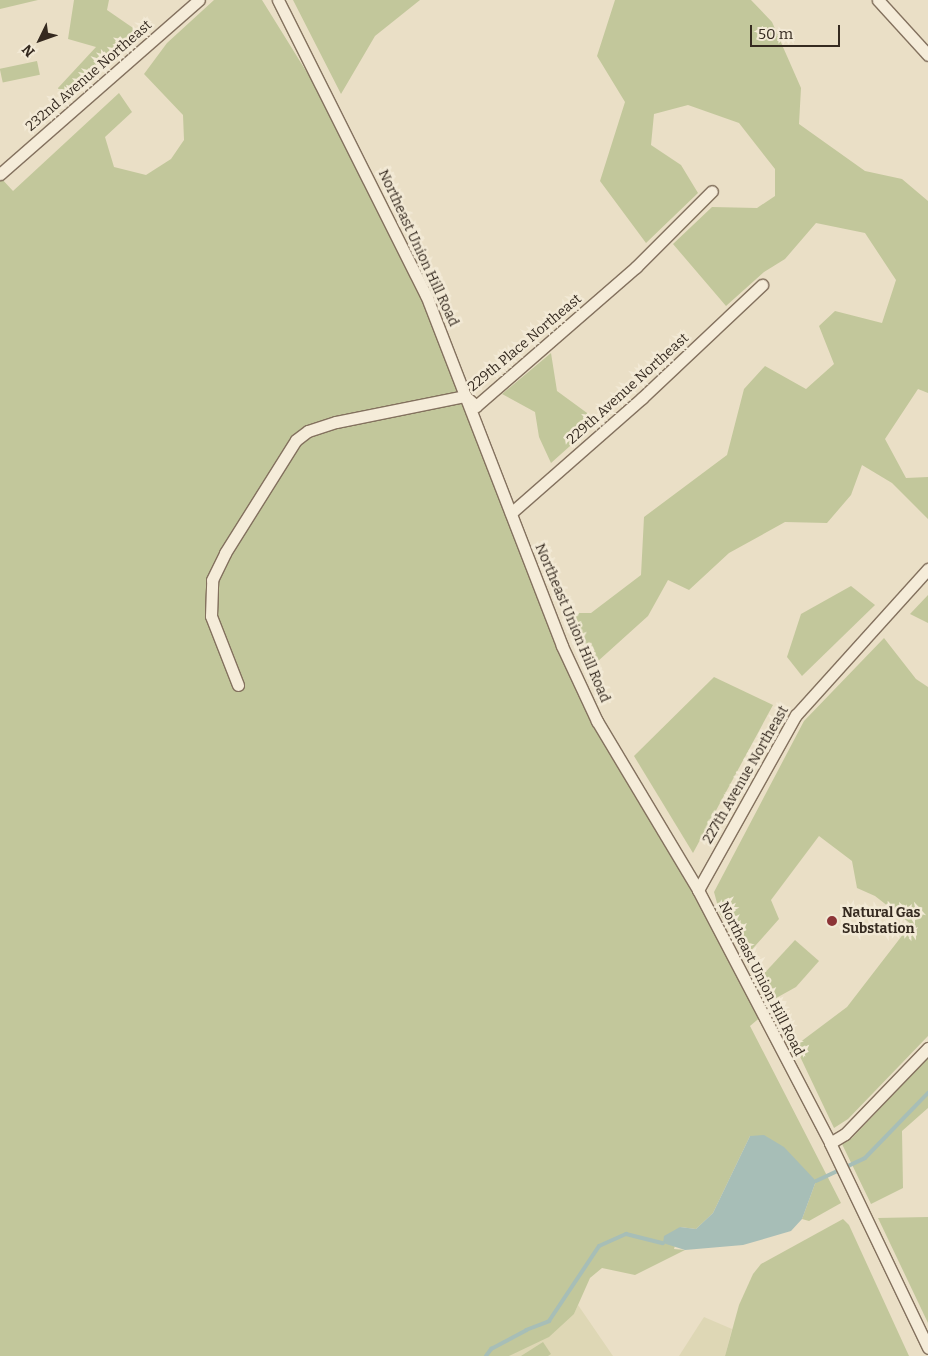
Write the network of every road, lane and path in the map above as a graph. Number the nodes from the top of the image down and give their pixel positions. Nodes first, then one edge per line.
1 (199, 0) edge
2 (278, 0) edge
3 (878, 0) edge
4 (928, 55) edge
5 (0, 174) edge
6 (712, 191) dead end
7 (762, 285) dead end
8 (464, 396) junction
9 (510, 513) junction
10 (928, 569) edge
11 (238, 685) dead end
12 (698, 890) junction
13 (928, 1048) edge
14 (830, 1142) junction
15 (928, 1348) edge

1 - 5 street, 232nd Avenue Northeast
2 - 8 street, Northeast Union Hill Road
3 - 4 street
6 - 8 street, 229th Place Northeast
7 - 9 street, 229th Avenue Northeast
8 - 9 street, Northeast Union Hill Road
8 - 11 street, 229th Place Northeast
9 - 12 street, Northeast Union Hill Road
10 - 12 street, 227th Avenue Northeast
12 - 14 street, Northeast Union Hill Road
13 - 14 street
14 - 15 street, Northeast Union Hill Road

